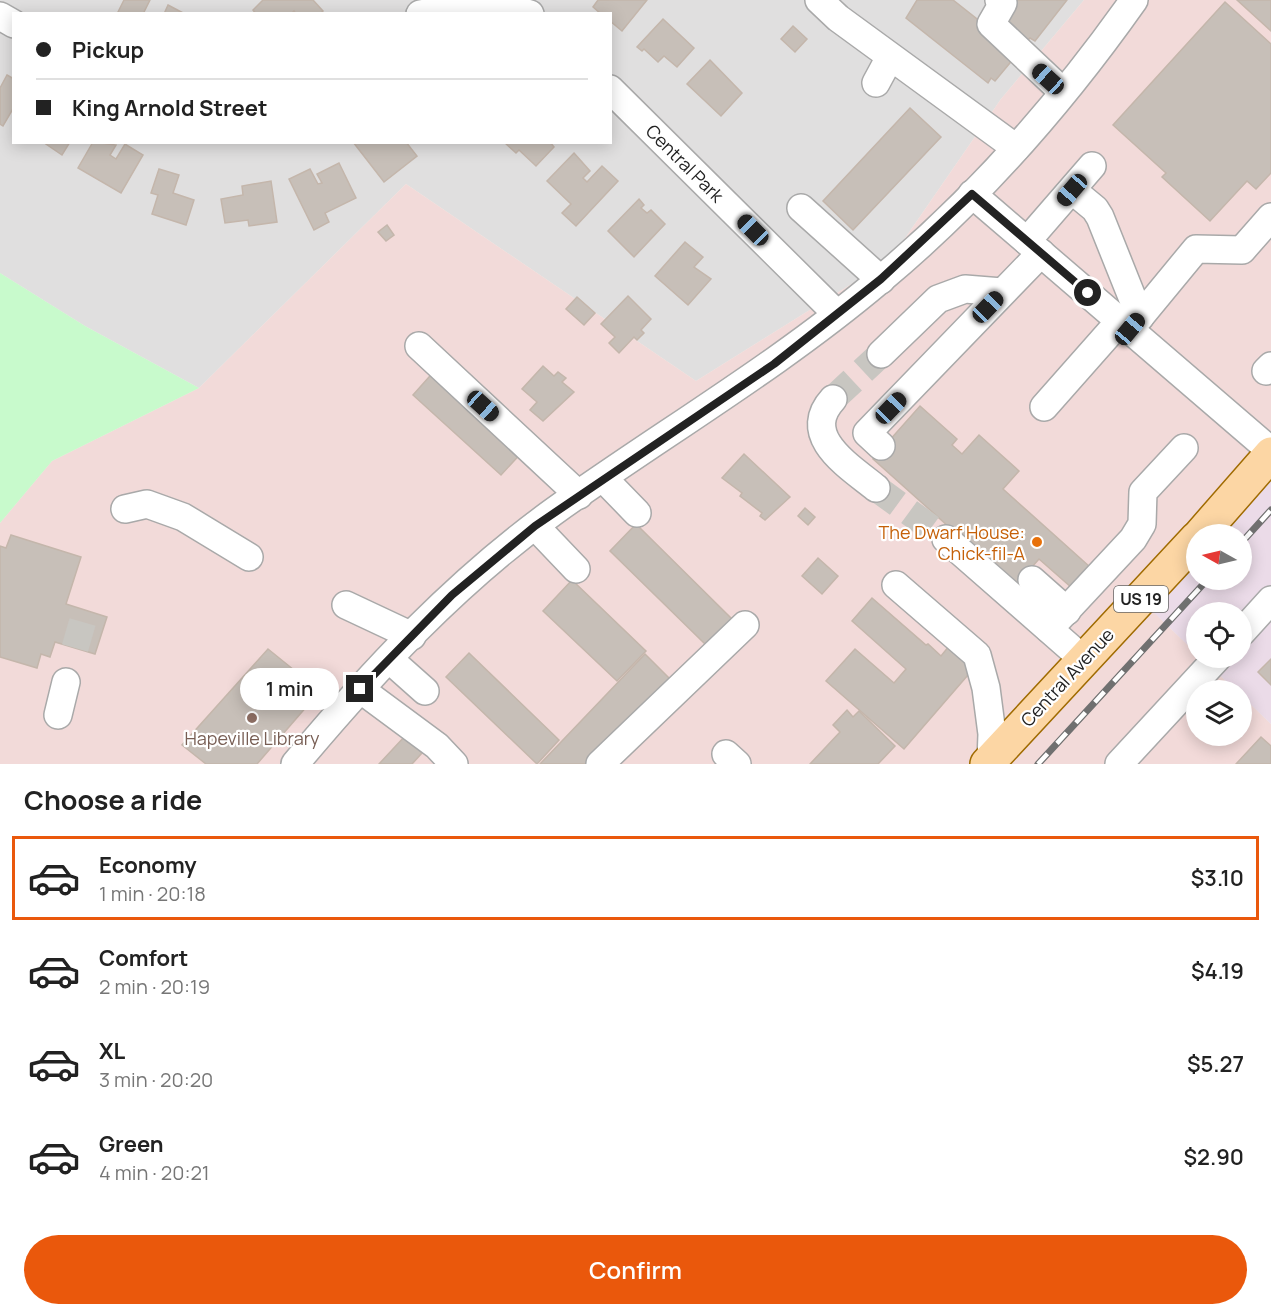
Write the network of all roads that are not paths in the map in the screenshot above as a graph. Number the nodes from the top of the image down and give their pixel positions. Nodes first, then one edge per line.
1 (819, 0) edge
2 (999, 0) edge
3 (1134, 0) edge
4 (432, 12) edge
5 (524, 12) edge
6 (891, 57) junction
7 (876, 83) dead end
8 (612, 91) edge
9 (1062, 91) junction
10 (1016, 148) junction
11 (1092, 166) dead end
12 (1072, 190) junction
13 (972, 194) junction
14 (801, 208) dead end
15 (1271, 217) edge
16 (1034, 247) junction
17 (881, 279) junction
18 (1002, 292) junction
19 (837, 314) junction
20 (1130, 322) junction
21 (419, 346) dead end
22 (881, 354) tunnel mouth
23 (833, 399) tunnel mouth
24 (1044, 407) dead end
25 (881, 447) dead end
26 (1184, 448) dead end
27 (1271, 453) edge
28 (603, 478) junction
29 (876, 488) tunnel mouth
30 (579, 495) junction
31 (125, 509) dead end
32 (637, 513) dead end
33 (1210, 524) edge
34 (535, 526) junction
35 (946, 538) tunnel mouth
36 (1186, 550) edge
37 (249, 557) dead end
38 (576, 569) dead end
39 (1032, 580) dead end
40 (896, 585) dead end
41 (1271, 600) edge
42 (346, 605) dead end
43 (1058, 620) junction
44 (1252, 621) edge
45 (746, 625) dead end
46 (412, 636) junction
47 (389, 659) junction
48 (1083, 659) junction
49 (1208, 668) edge
50 (66, 682) dead end
51 (360, 689) junction
52 (425, 691) dead end
53 (58, 714) dead end
54 (989, 762) edge
55 (296, 764) edge
56 (454, 764) edge
57 (600, 764) edge
58 (1119, 764) edge

1 - 6 street
2 - 9 street
3 - 9 street
4 - 5 street
6 - 7 street
6 - 10 street
8 - 19 street, Central Park
9 - 10 street
10 - 13 street
11 - 12 street
12 - 16 street
12 - 20 street
13 - 16 street
13 - 17 street
14 - 17 street
15 - 20 street
16 - 18 street
16 - 20 street
17 - 19 street
18 - 22 street
18 - 25 street
19 - 28 street
20 - 24 street
20 - 27 street
21 - 30 street
23 - 29 street
26 - 43 street
27 - 33 main road
28 - 30 street
28 - 32 street
30 - 34 street
31 - 37 street
34 - 38 street
34 - 46 street
35 - 43 street
36 - 48 main road, Central Avenue / US 19
39 - 43 street
40 - 54 street
41 - 44 street
42 - 46 street
43 - 48 street
45 - 57 street
46 - 47 street
47 - 51 street
47 - 52 street
48 - 54 main road, Central Avenue / US 19
49 - 58 street
50 - 53 street
51 - 55 street
51 - 56 street

